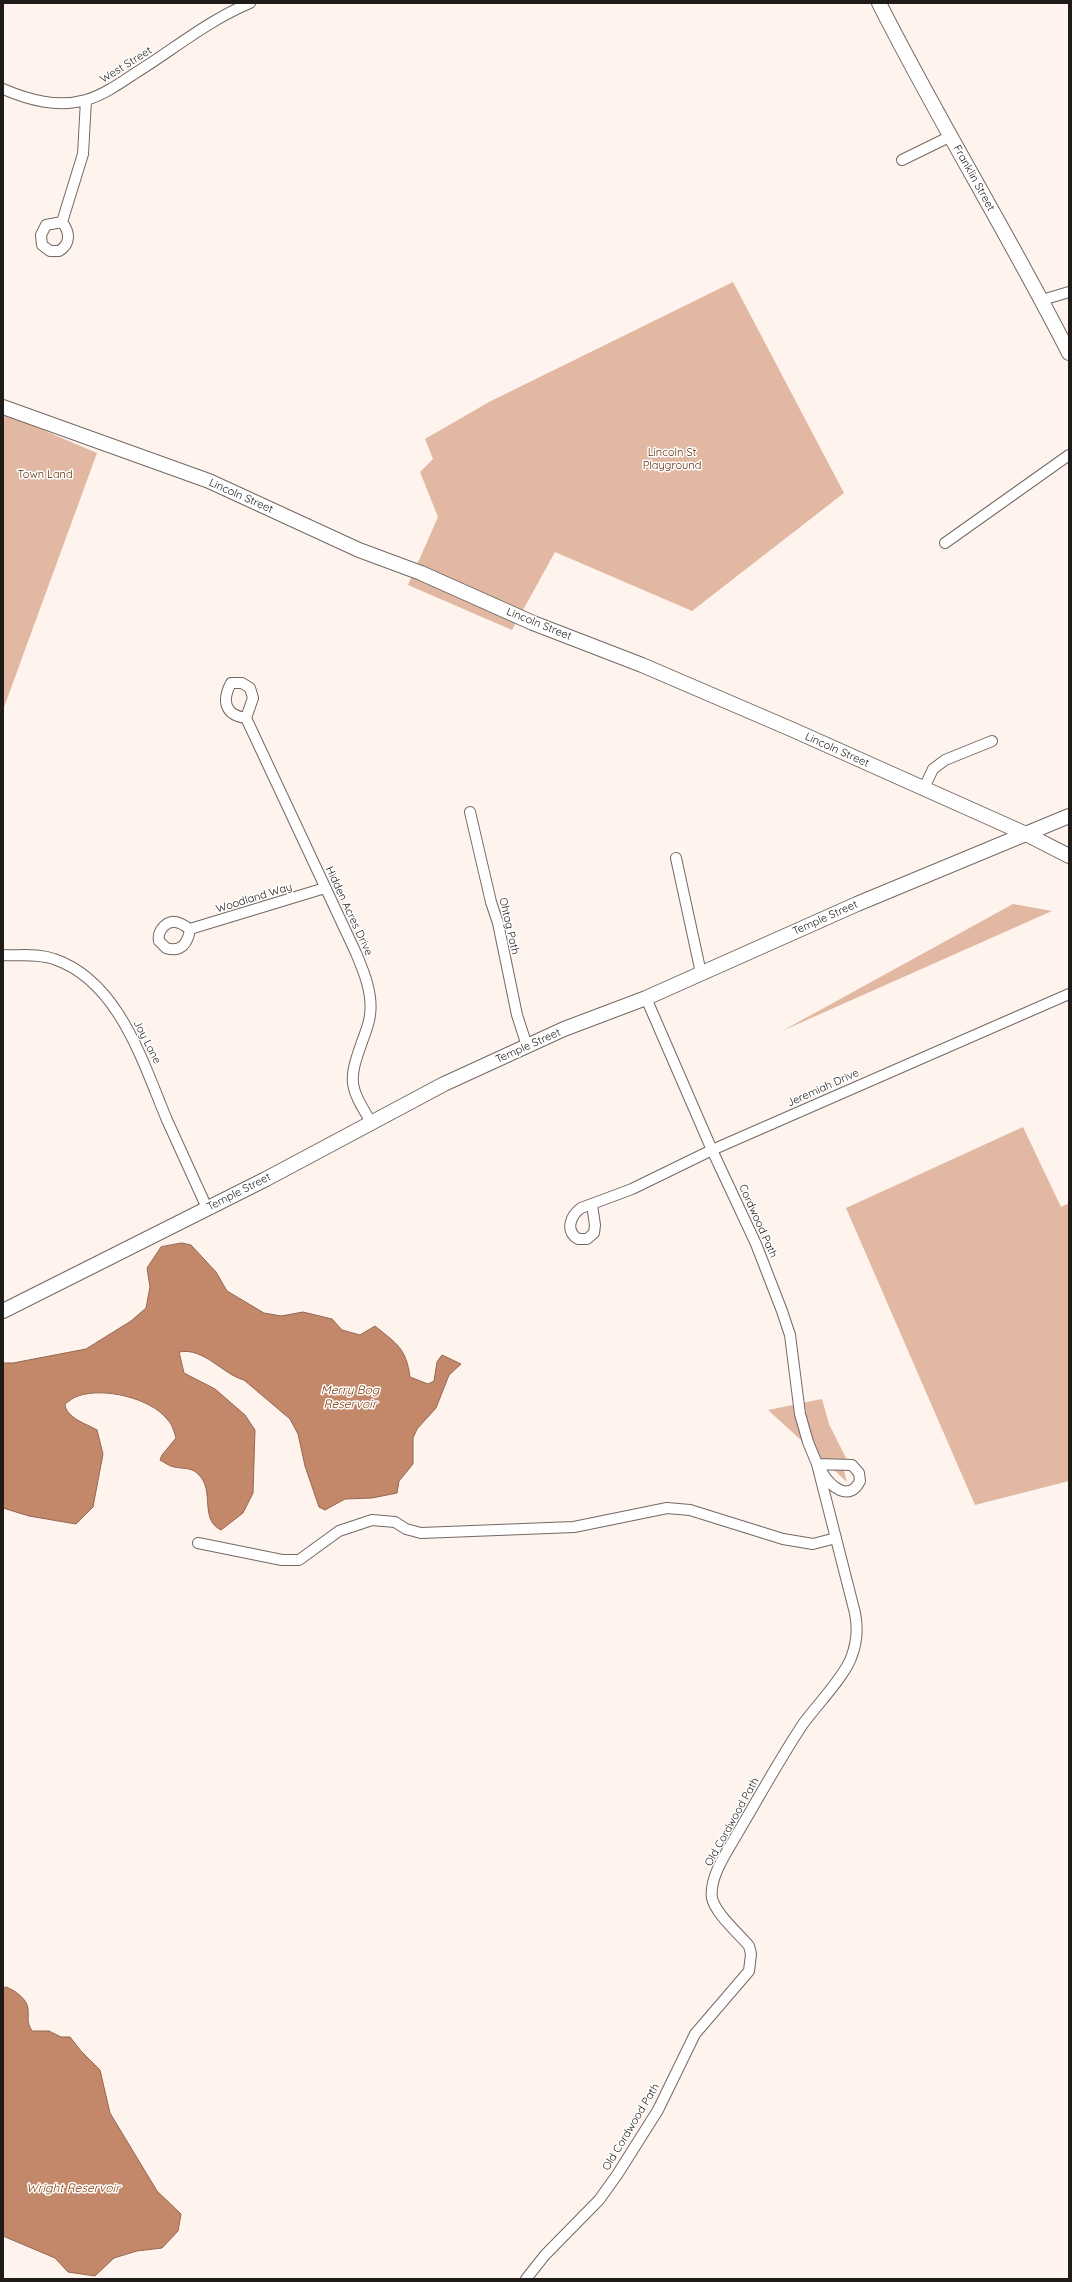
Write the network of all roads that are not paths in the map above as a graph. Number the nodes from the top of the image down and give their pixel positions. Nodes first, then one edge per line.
1 (250, 3) edge
2 (879, 3) edge
3 (3, 90) edge
4 (86, 100) junction
5 (951, 136) junction
6 (902, 160) dead end
7 (62, 222) dead end
8 (1069, 292) edge
9 (1042, 300) junction
10 (1069, 353) edge
11 (3, 406) edge
12 (1069, 455) edge
13 (945, 543) dead end
14 (246, 718) dead end
15 (992, 741) dead end
16 (924, 788) junction
17 (470, 812) dead end
18 (1069, 816) edge
19 (1026, 834) junction
20 (1069, 856) edge
21 (676, 858) dead end
22 (325, 888) junction
23 (190, 929) dead end
24 (3, 955) edge
25 (701, 973) junction
26 (1068, 995) edge
27 (646, 998) junction
28 (527, 1046) junction
29 (370, 1122) junction
30 (712, 1150) junction
31 (592, 1205) dead end
32 (207, 1208) junction
33 (3, 1311) edge
34 (817, 1464) joint
35 (836, 1538) junction
36 (198, 1543) dead end
37 (526, 2279) edge

1 - 4 street, West Street
2 - 5 main road, Franklin Street
3 - 4 street, West Street
4 - 7 street
5 - 6 street
5 - 9 main road, Franklin Street
8 - 9 street
9 - 10 main road, Franklin Street
11 - 16 main road, Lincoln Street
12 - 13 street
14 - 22 street, Hidden Acres Drive
15 - 16 street
16 - 19 main road, Lincoln Street
17 - 28 street, Ohtag Path
18 - 19 main road, Temple Street
19 - 20 main road, Lincoln Street
19 - 25 main road, Temple Street
21 - 25 street
22 - 23 street, Woodland Way
22 - 29 street, Hidden Acres Drive
24 - 32 street, Joy Lane
25 - 27 main road, Temple Street
26 - 30 street, Jeremiah Drive
27 - 28 main road, Temple Street
27 - 30 street, Cordwood Path
28 - 29 main road, Temple Street
29 - 32 main road, Temple Street
30 - 31 street, Jeremiah Drive
30 - 34 street, Cordwood Path
32 - 33 main road, Temple Street
34 - 35 street, Old Cordwood Path
35 - 36 street
35 - 37 street, Old Cordwood Path

